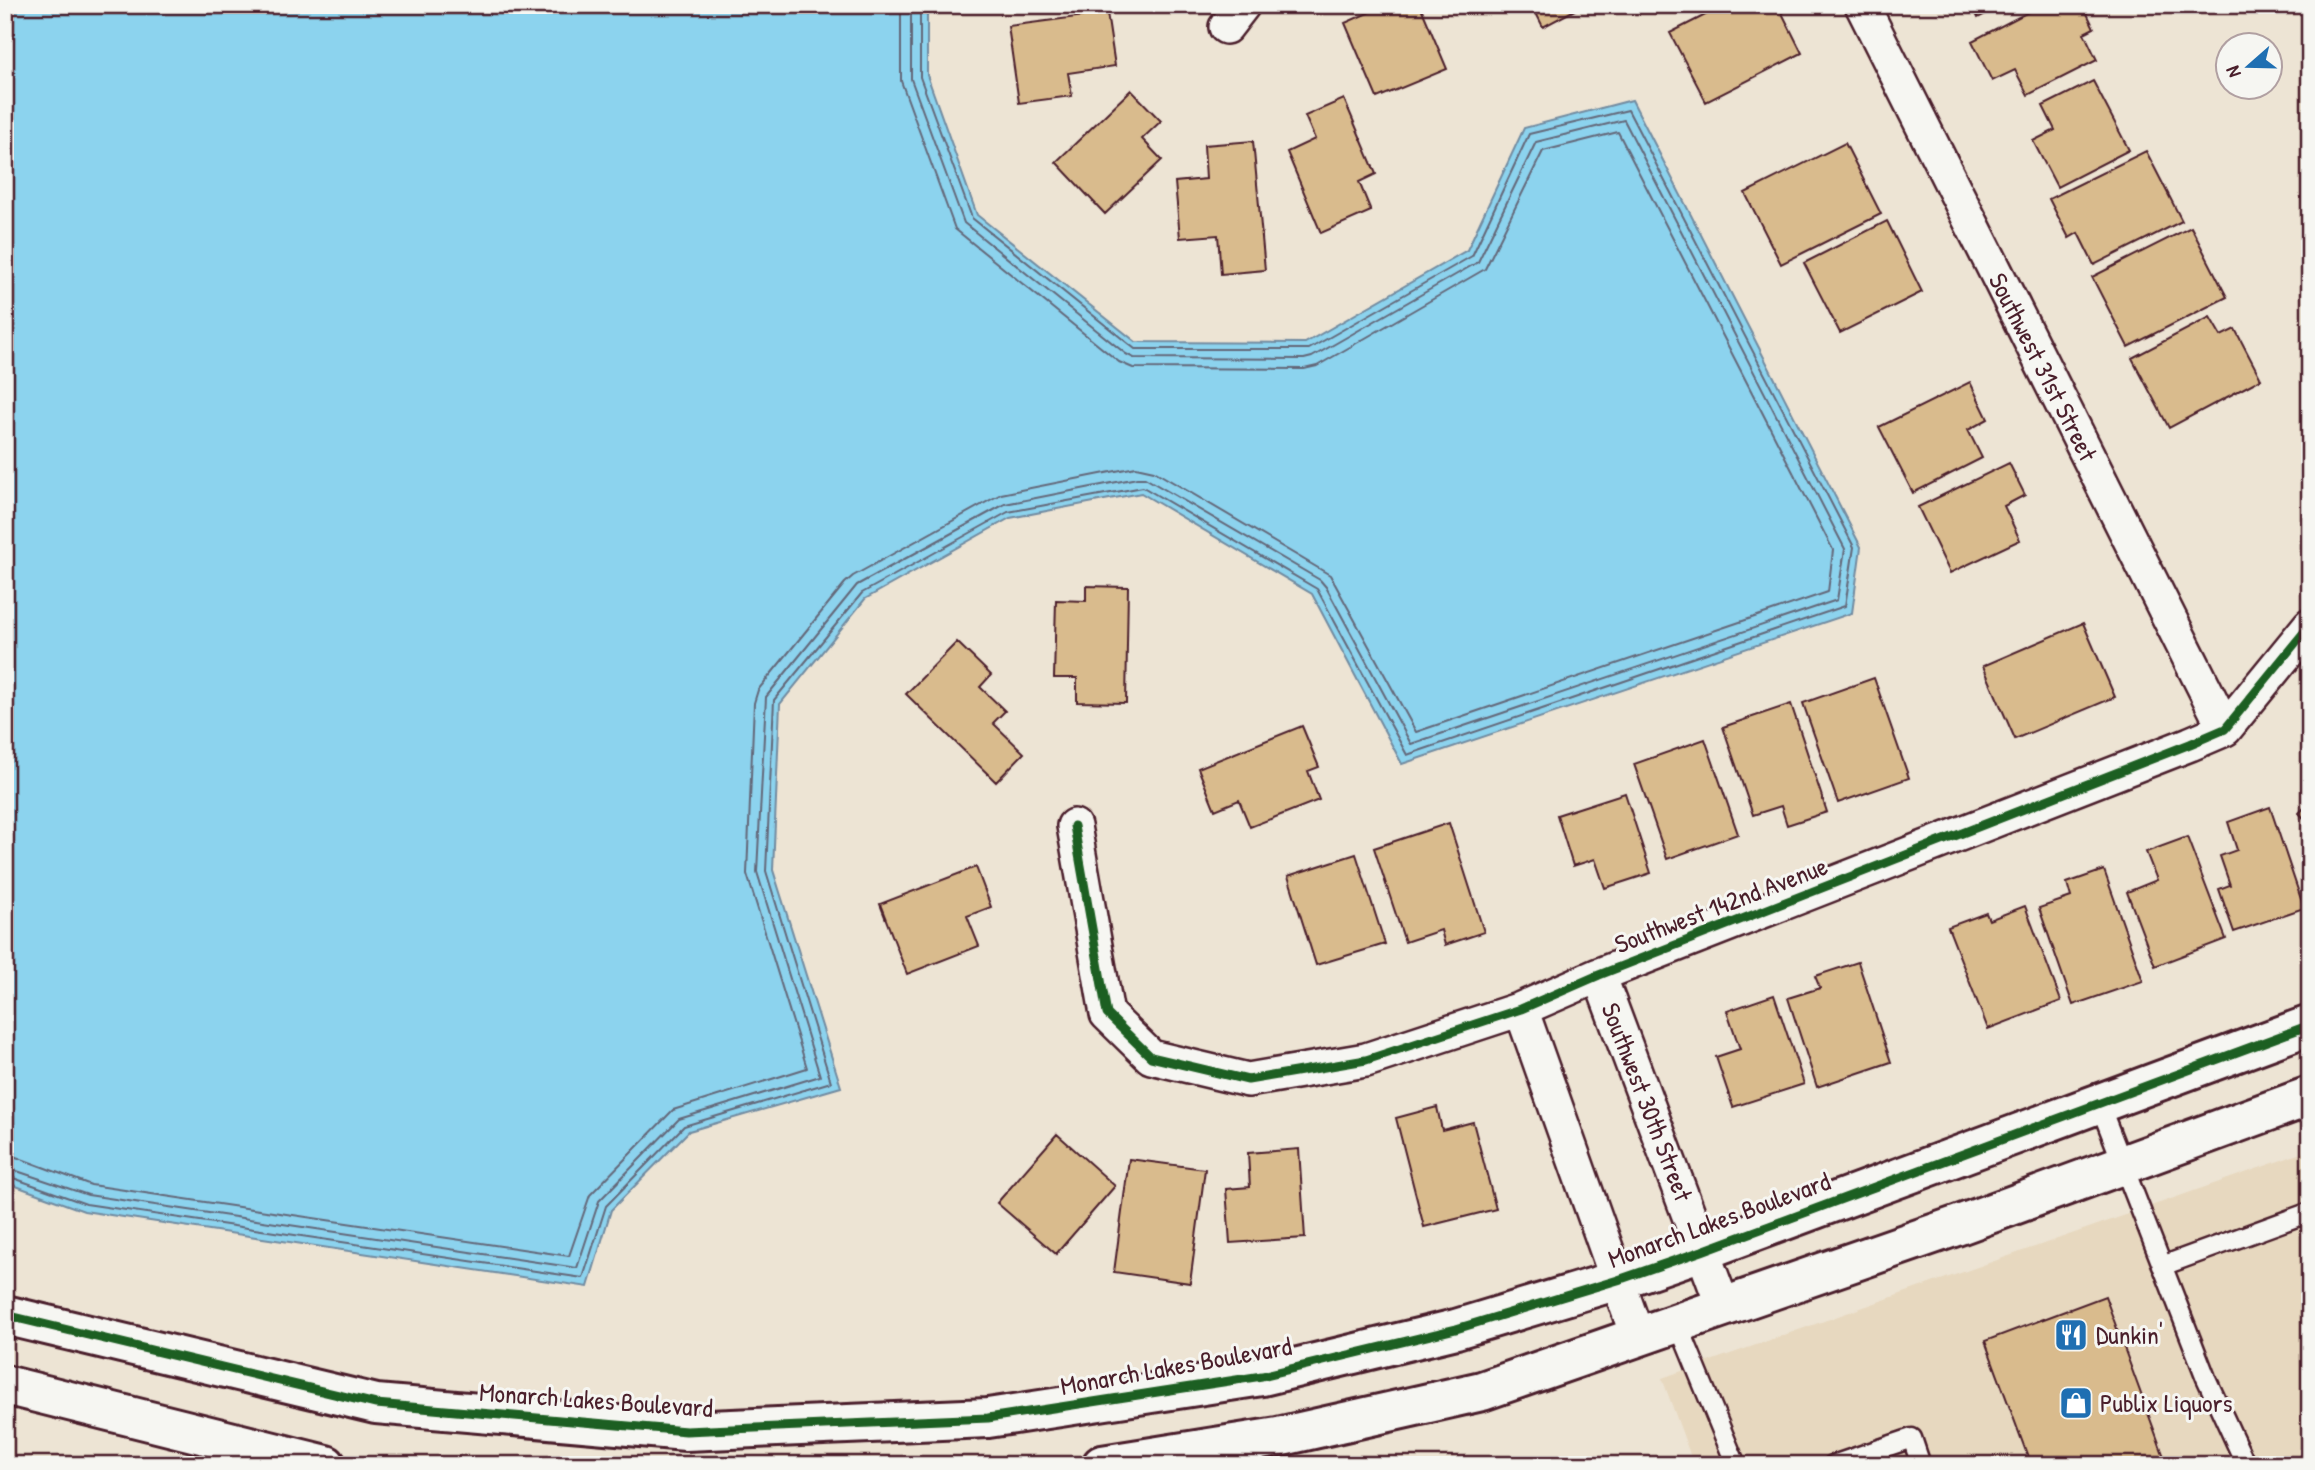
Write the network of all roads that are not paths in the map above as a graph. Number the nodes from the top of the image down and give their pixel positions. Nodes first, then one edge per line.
1 (1862, 5) edge
2 (2310, 625) edge
3 (2225, 729) junction
4 (1074, 826) dead end
5 (1599, 975) junction
6 (1521, 1009) junction
7 (2310, 1025) edge
8 (2310, 1096) edge
9 (2099, 1103) junction
10 (2122, 1165) junction
11 (2310, 1212) edge
12 (1702, 1251) junction
13 (2162, 1266) junction
14 (1618, 1280) junction
15 (1724, 1308) junction
16 (5, 1315) edge
17 (1678, 1324) junction
18 (1638, 1338) junction
19 (5, 1385) edge
20 (326, 1465) edge
21 (1102, 1465) edge
22 (1736, 1465) edge
23 (1833, 1465) edge
24 (1921, 1465) edge
25 (2246, 1465) edge

1 - 3 street, Southwest 31st Street
2 - 3 street, Southwest 142nd Avenue
3 - 5 street, Southwest 142nd Avenue
4 - 6 street, Southwest 142nd Avenue
5 - 6 street, Southwest 142nd Avenue
5 - 12 street, Southwest 30th Street
6 - 14 street
7 - 9 street, Monarch Lakes Boulevard
8 - 10 street
9 - 10 lane
9 - 12 street, Monarch Lakes Boulevard
10 - 13 lane
10 - 15 street
11 - 13 lane
12 - 14 street, Monarch Lakes Boulevard
12 - 15 street, Southwest 30th Street
13 - 25 lane
14 - 16 street, Monarch Lakes Boulevard
14 - 18 street
15 - 17 street
17 - 18 street
17 - 22 lane
18 - 21 street
19 - 20 street
23 - 24 lane

